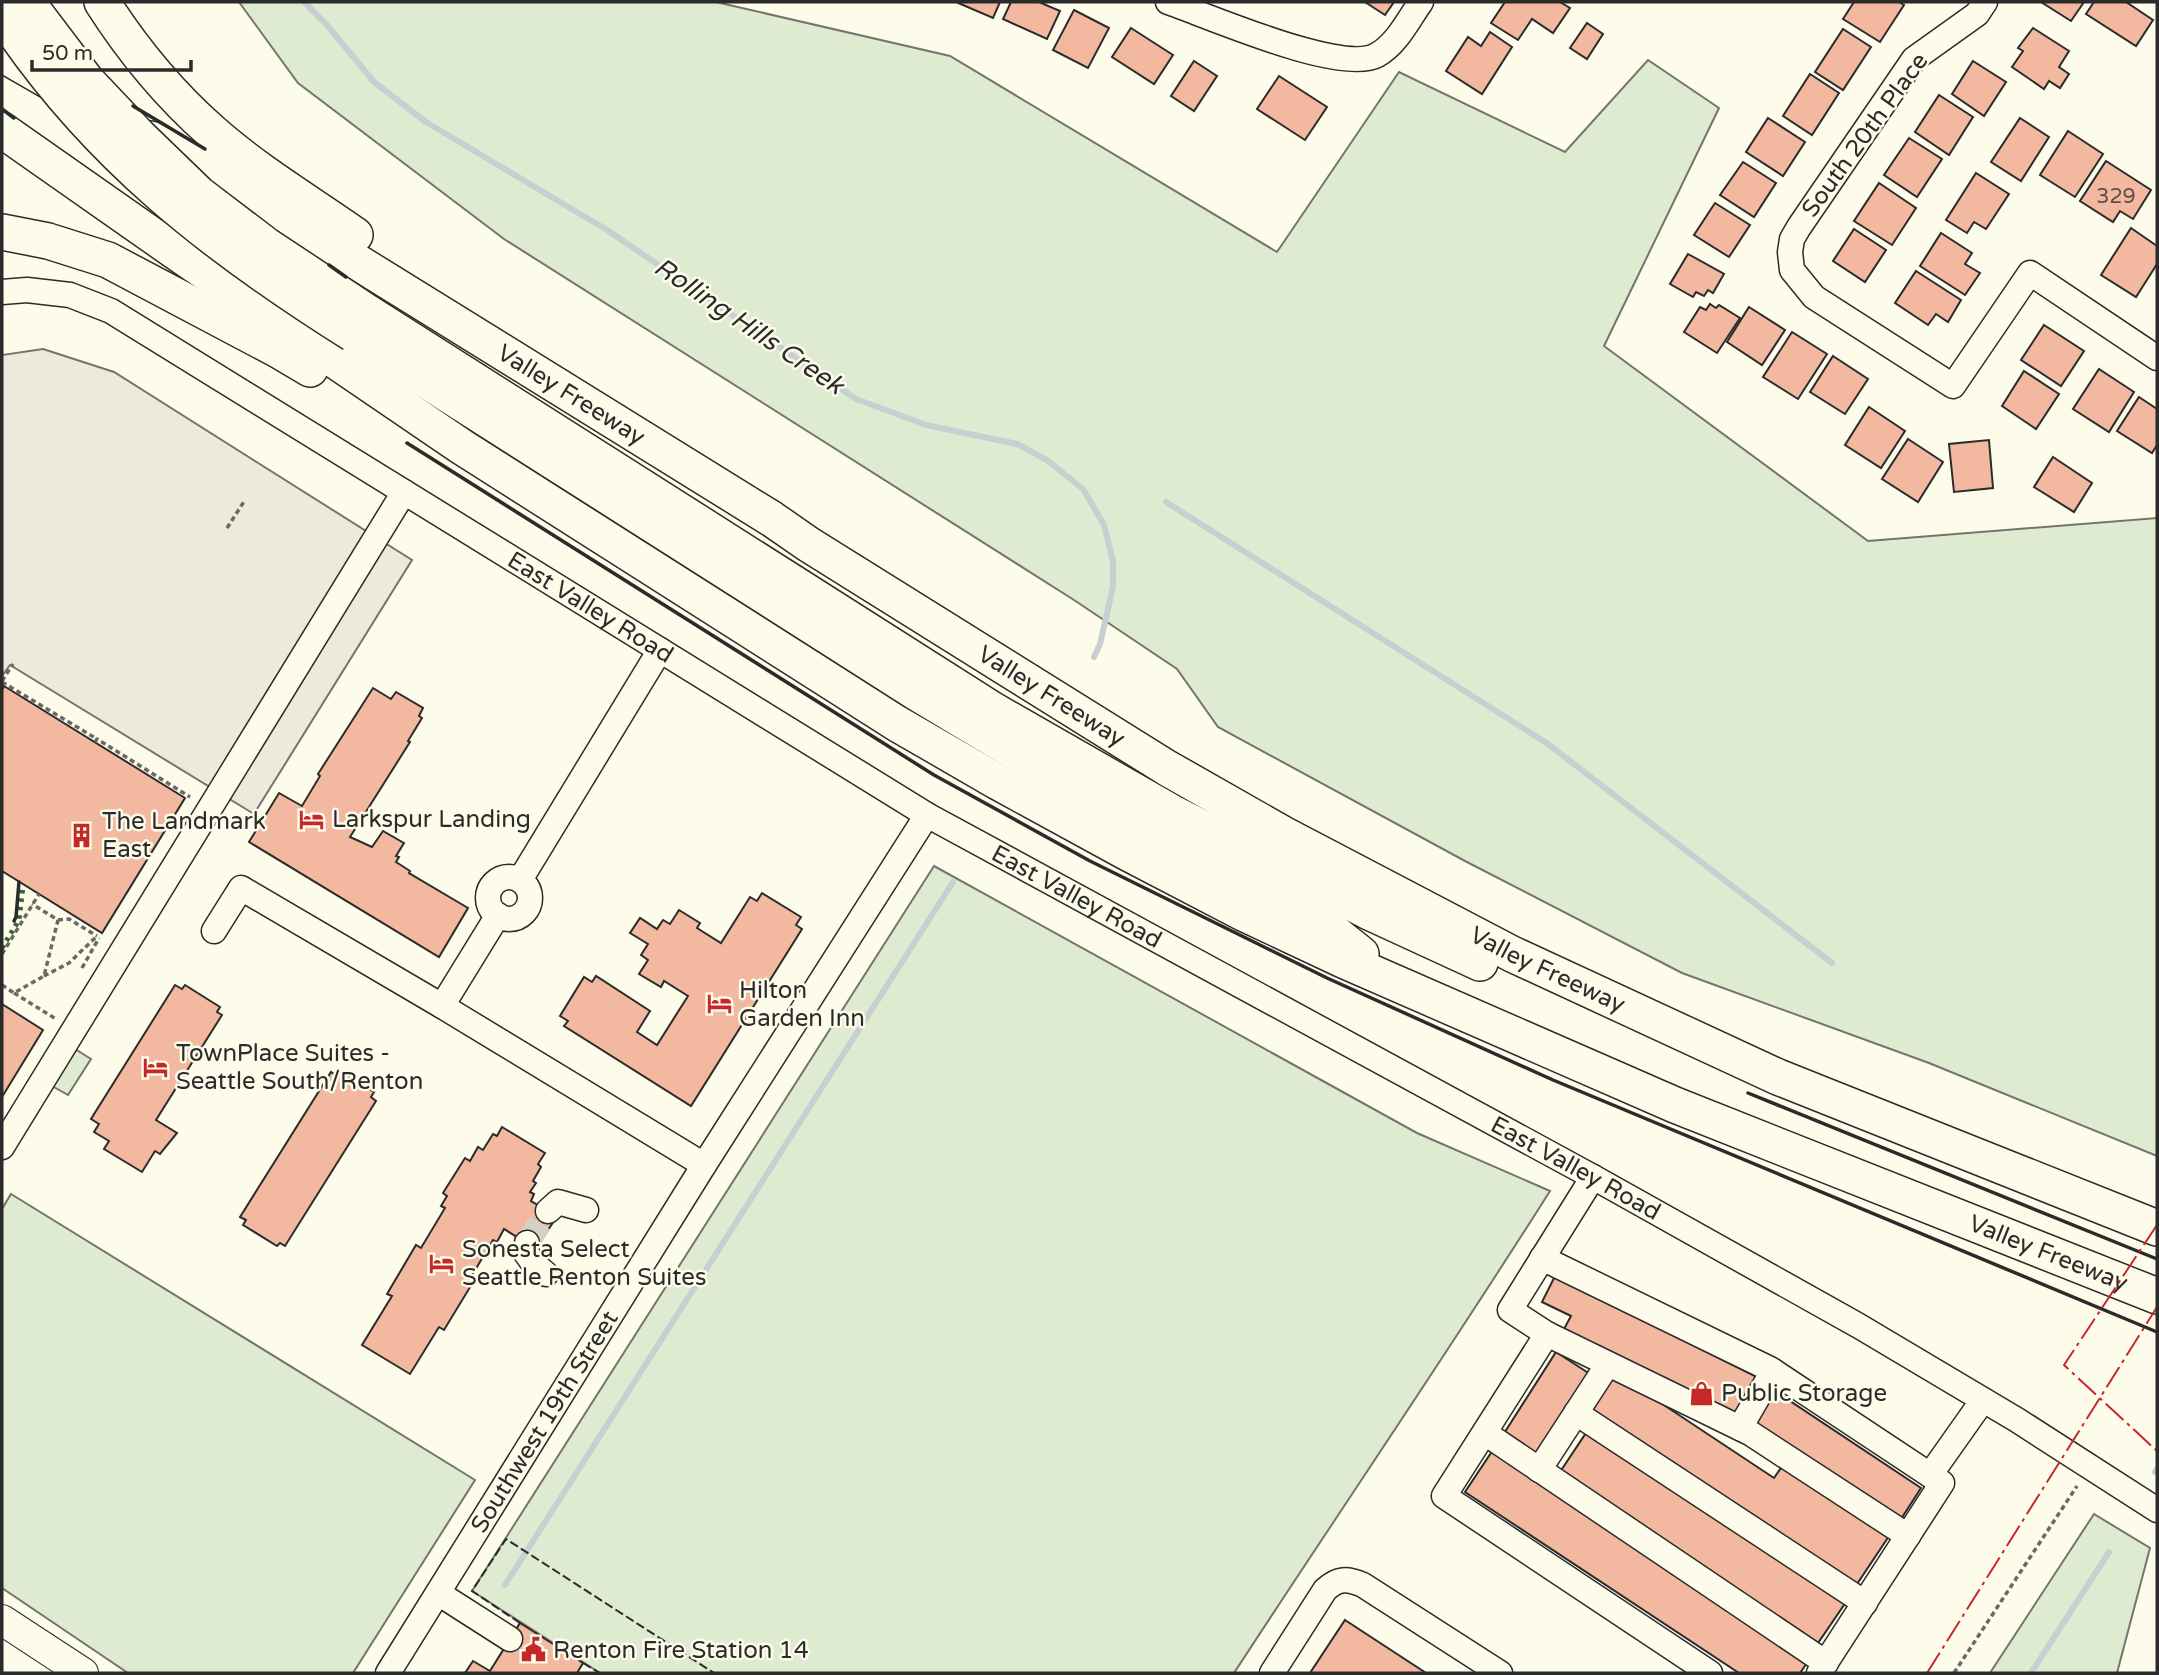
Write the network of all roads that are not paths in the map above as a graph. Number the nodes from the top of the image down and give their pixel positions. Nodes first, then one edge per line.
1 (27, 2) edge
2 (102, 2) edge
3 (1168, 2) edge
4 (1421, 2) edge
5 (1985, 2) edge
6 (2, 14) edge
7 (2, 54) edge
8 (2, 130) edge
9 (2, 232) edge
10 (2, 292) edge
11 (360, 323) junction
12 (2157, 358) edge
13 (462, 447) junction
14 (404, 492) junction
15 (772, 519) junction
16 (660, 650) junction
17 (927, 816) junction
18 (214, 931) dead end
19 (1400, 985) junction
20 (442, 1006) junction
21 (1778, 1077) junction
22 (2, 1147) edge
23 (704, 1165) junction
24 (1593, 1177) junction
25 (548, 1210) dead end
26 (586, 1210) dead end
27 (2157, 1228) edge
28 (527, 1243) dead end
29 (1542, 1258) junction
30 (546, 1274) dead end
31 (2157, 1296) edge
32 (1547, 1334) junction
33 (1608, 1363) junction
34 (1773, 1371) junction
35 (1983, 1400) junction
36 (1576, 1413) junction
37 (1740, 1429) junction
38 (1485, 1433) junction
39 (1539, 1469) junction
40 (1930, 1475) junction
41 (2157, 1510) edge
42 (1908, 1536) junction
43 (438, 1593) junction
44 (1864, 1604) junction
45 (2, 1620) edge
46 (510, 1639) dead end
47 (1823, 1668) edge
48 (83, 1673) edge
49 (388, 1673) edge
50 (1272, 1673) edge
51 (1500, 1673) edge
52 (1710, 1673) edge

1 - 11 highway, bridge
2 - 15 highway
3 - 4 street
5 - 12 street, South 20th Place
6 - 11 highway, bridge
7 - 15 highway, Valley Freeway
8 - 13 highway, Valley Freeway
9 - 13 highway
10 - 14 street, East Valley Road
11 - 19 highway
11 - 21 highway
13 - 19 highway, Valley Freeway
14 - 16 street, East Valley Road
14 - 22 street
15 - 21 highway, Valley Freeway
16 - 17 street, East Valley Road
16 - 20 street
17 - 23 street, Southwest 19th Street
17 - 24 street, East Valley Road
18 - 20 street
19 - 31 highway, Valley Freeway
20 - 23 street
21 - 27 highway, Valley Freeway
23 - 43 street, Southwest 19th Street
24 - 29 street
24 - 35 street, East Valley Road
25 - 26 street
28 - 30 street
29 - 32 street
29 - 34 street
32 - 33 street
32 - 38 street
33 - 36 street
33 - 37 street
34 - 37 street
34 - 40 street
35 - 40 street
35 - 41 street, East Valley Road
36 - 39 street
36 - 44 street
37 - 42 street
38 - 39 street
38 - 52 street
39 - 47 street
40 - 42 street
42 - 44 street
43 - 46 street
43 - 49 street, Southwest 19th Street
44 - 47 street
45 - 48 main road
50 - 51 street

